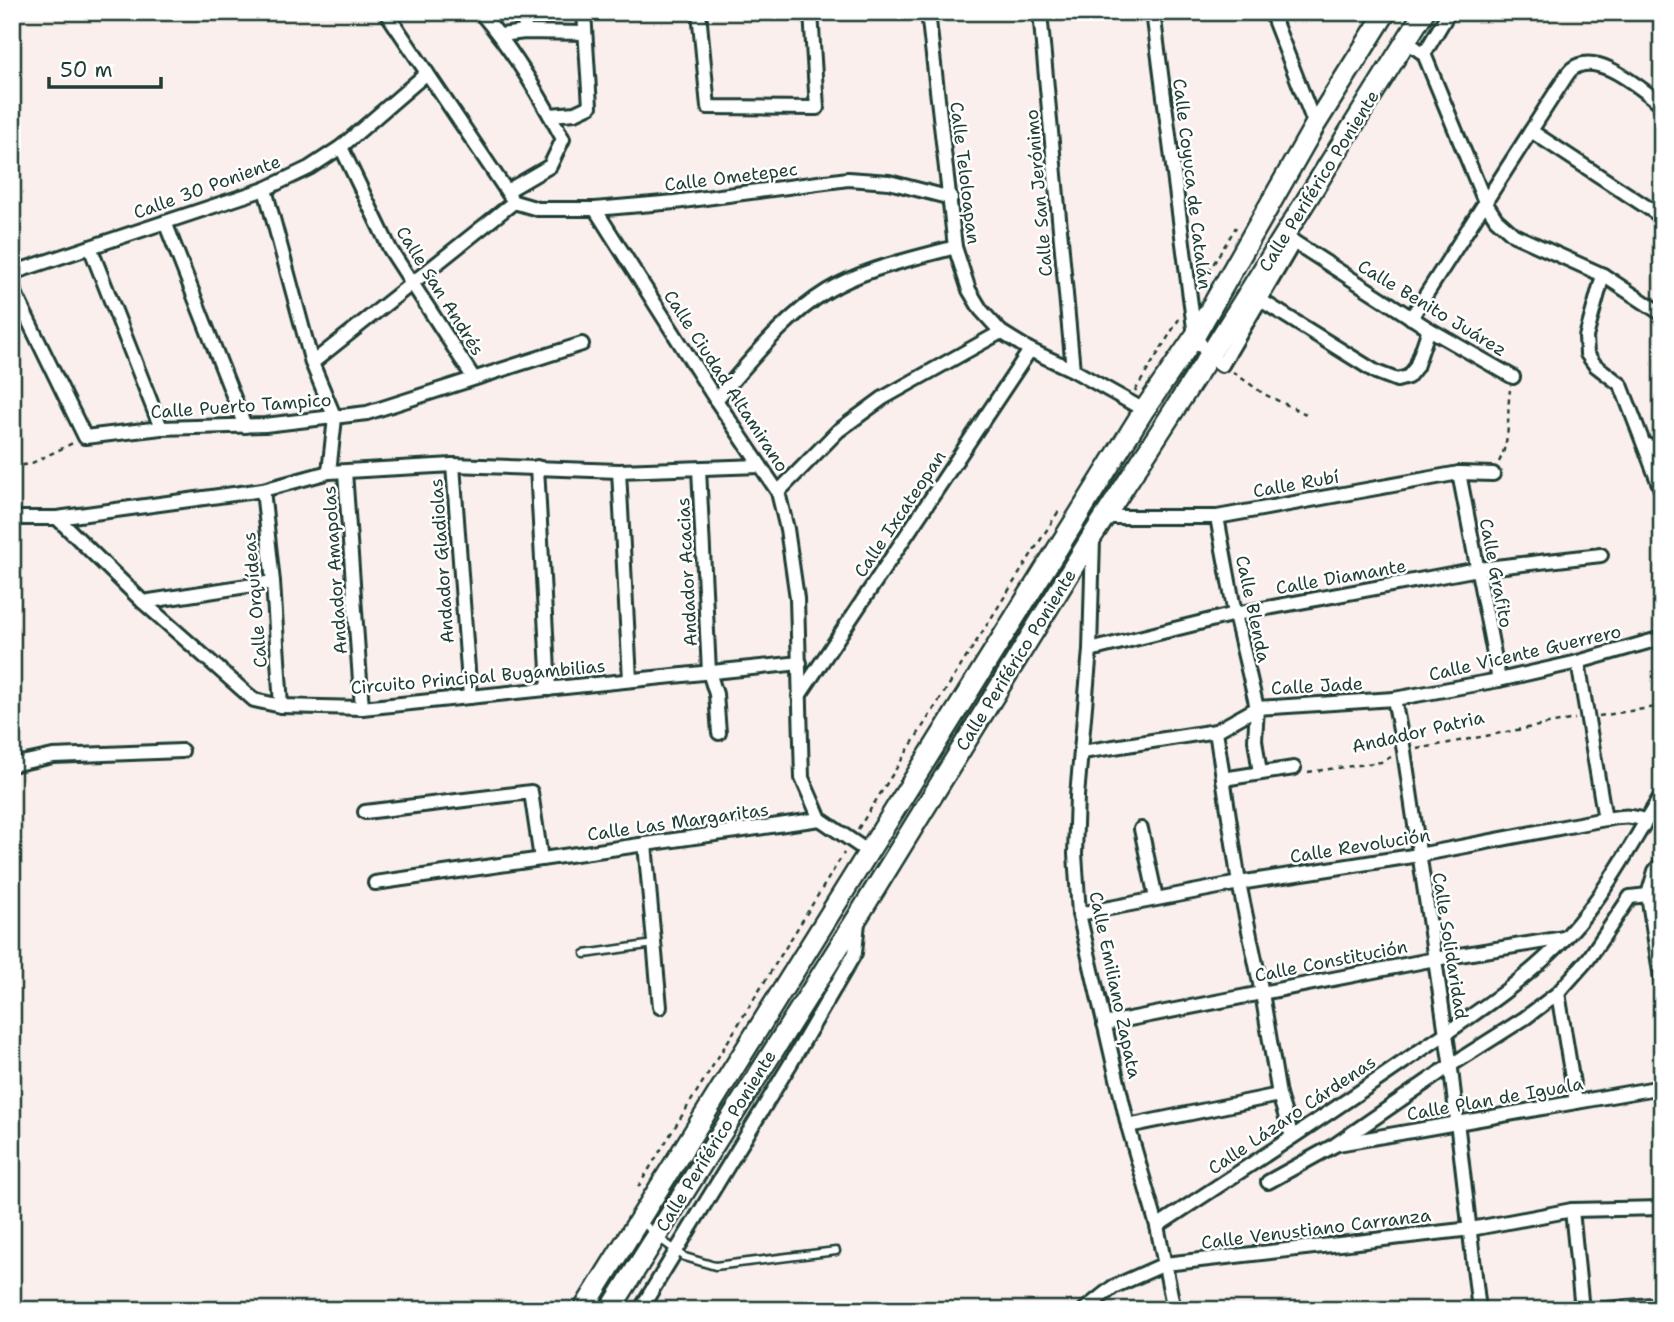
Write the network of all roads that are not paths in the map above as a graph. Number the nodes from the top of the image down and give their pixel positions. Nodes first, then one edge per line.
1 (386, 12) edge
2 (480, 12) edge
3 (524, 12) edge
4 (584, 12) edge
5 (699, 12) edge
6 (811, 12) edge
7 (928, 12) edge
8 (1040, 12) edge
9 (1153, 12) edge
10 (1271, 12) edge
11 (1386, 12) edge
12 (1424, 12) edge
13 (1449, 12) edge
14 (525, 32) junction
15 (585, 33) junction
16 (500, 36) junction
17 (1406, 41) junction
18 (1424, 54) junction
19 (427, 73) junction
20 (1662, 104) edge
21 (550, 115) junction
22 (1315, 125) junction
23 (1531, 131) junction
24 (341, 147) junction
25 (265, 189) junction
26 (510, 197) junction
27 (951, 198) junction
28 (1485, 202) junction
29 (595, 209) junction
30 (1662, 217) edge
31 (165, 222) junction
32 (1289, 239) junction
33 (90, 247) junction
34 (955, 247) junction
35 (12, 272) edge
36 (1602, 275) junction
37 (411, 283) junction
38 (12, 287) edge
39 (1254, 296) junction
40 (1662, 314) edge
41 (1411, 318) junction
42 (1429, 328) junction
43 (1001, 332) junction
44 (1195, 336) junction
45 (582, 344) dead end
46 (1030, 350) junction
47 (1215, 361) junction
48 (312, 363) junction
49 (1073, 370) junction
50 (473, 377) junction
51 (1513, 377) road end
52 (716, 400) junction
53 (1136, 405) junction
54 (335, 418) junction
55 (245, 426) junction
56 (161, 428) junction
57 (1644, 444) junction
58 (1662, 451) edge
59 (453, 465) junction
60 (760, 466) junction
61 (537, 467) junction
62 (699, 469) junction
63 (619, 471) junction
64 (329, 472) junction
65 (345, 472) junction
66 (1459, 473) junction
67 (1493, 474) road end
68 (263, 490) junction
69 (778, 492) junction
70 (1662, 492) edge
71 (1104, 517) junction
72 (1217, 517) junction
73 (12, 518) edge
74 (57, 518) junction
75 (1093, 535) junction
76 (1601, 555) dead end
77 (1478, 569) junction
78 (273, 582) junction
79 (143, 602) junction
80 (1235, 614) junction
81 (1662, 638) edge
82 (1090, 650) junction
83 (1578, 662) junction
84 (800, 663) junction
85 (709, 672) junction
86 (630, 680) junction
87 (1499, 680) junction
88 (549, 689) junction
89 (799, 696) junction
90 (470, 697) junction
91 (1394, 699) junction
92 (281, 706) junction
93 (362, 708) junction
94 (1257, 708) junction
95 (1216, 732) junction
96 (719, 733) dead end
97 (182, 751) dead end
98 (1082, 752) junction
99 (12, 765) edge
100 (1294, 768) road end
101 (1260, 774) junction
102 (1223, 779) junction
103 (1662, 794) edge
104 (365, 812) dead end
105 (820, 819) junction
106 (1605, 819) junction
107 (1646, 821) junction
108 (1141, 829) dead end
109 (645, 844) junction
110 (859, 846) junction
111 (1419, 855) junction
112 (541, 859) junction
113 (1662, 862) edge
114 (375, 883) dead end
115 (1239, 883) junction
116 (1648, 895) junction
117 (1156, 898) junction
118 (1079, 914) junction
119 (859, 915) junction
120 (1566, 937) junction
121 (654, 944) junction
122 (585, 954) dead end
123 (1435, 959) junction
124 (1662, 985) edge
125 (1262, 993) junction
126 (1558, 993) junction
127 (660, 1007) dead end
128 (1104, 1024) junction
129 (1446, 1033) junction
130 (1451, 1065) junction
131 (1662, 1087) edge
132 (1279, 1095) junction
133 (1576, 1102) junction
134 (1459, 1125) junction
135 (1128, 1126) junction
136 (1292, 1137) junction
137 (1335, 1145) junction
138 (1268, 1182) dead end
139 (1662, 1208) edge
140 (1572, 1210) junction
141 (640, 1219) junction
142 (1157, 1226) junction
143 (1471, 1229) junction
144 (656, 1236) junction
145 (675, 1251) junction
146 (836, 1251) dead end
147 (1165, 1264) junction
148 (1662, 1304) edge
149 (576, 1305) edge
150 (610, 1310) edge
151 (640, 1310) edge
152 (1084, 1310) edge
153 (1174, 1310) edge
154 (1479, 1310) edge
155 (1582, 1310) edge
156 (1595, 1310) edge

1 - 19 street
2 - 16 street
3 - 14 street
4 - 15 street
5 - 6 street
7 - 27 street, Calle Teloloapan
8 - 49 street, Calle San Jerónimo
9 - 44 street, Calle Coyuca de Catalán
10 - 22 street
11 - 22 main road, Calle Periférico Poniente
12 - 17 main road, Calle Periférico Poniente
13 - 18 street
14 - 15 street
14 - 16 street
15 - 21 street
16 - 21 street
17 - 18 street
17 - 32 main road, Calle Periférico Poniente
18 - 28 street
19 - 24 street, Calle 30 Poniente
19 - 26 street
20 - 23 street
21 - 26 street
22 - 44 main road, Calle Periférico Poniente
23 - 28 street
23 - 30 street
24 - 25 street, Calle 30 Poniente
24 - 37 street, Calle San Andrés
25 - 31 street, Calle 30 Poniente
25 - 48 street
26 - 29 street, Calle Ometepec
26 - 37 street
27 - 29 street, Calle Ometepec
27 - 34 street, Calle Teloloapan
28 - 36 street
28 - 41 street
29 - 52 street, Calle Ciudad Altamirano
31 - 33 street, Calle 30 Poniente
31 - 55 street
32 - 39 main road, Calle Periférico Poniente
32 - 41 street, Calle Benito Juárez
33 - 35 street, Calle 30 Poniente
33 - 56 street
34 - 43 street, Calle Teloloapan
34 - 52 street
36 - 40 street
36 - 57 street
37 - 48 street
37 - 50 street, Calle San Andrés
38 - 56 street, Calle Puerto Tampico
39 - 42 street
39 - 47 main road, Calle Periférico Poniente
41 - 42 street, Calle Benito Juárez
42 - 51 street, Calle Benito Juárez
43 - 46 street, Calle Teloloapan
43 - 69 street
44 - 47 street, Calle Coyuca de Catalán
44 - 53 main road, Calle Periférico Poniente
45 - 50 street, Calle Puerto Tampico
46 - 49 street, Calle Teloloapan
46 - 89 street, Calle Ixcateopan
47 - 71 main road, Calle Periférico Poniente
48 - 54 street
49 - 53 street, Calle Teloloapan
50 - 54 street, Calle Puerto Tampico
52 - 60 street, Calle Ciudad Altamirano
53 - 110 main road, Calle Periférico Poniente
54 - 55 street, Calle Puerto Tampico
54 - 64 street
55 - 56 street, Calle Puerto Tampico
57 - 58 street
57 - 70 street
59 - 61 street
59 - 65 street
59 - 90 street, Andador Gladiolas
60 - 62 street
60 - 69 street, Calle Ciudad Altamirano
61 - 63 street
61 - 88 street
62 - 63 street
62 - 85 street, Andador Acacias
63 - 86 street
64 - 65 street
64 - 68 street
65 - 93 street, Andador Amapolas
66 - 67 street, Calle Rubí
66 - 72 street, Calle Rubí
66 - 77 street, Calle Grafito
68 - 74 street
68 - 78 street, Calle Orquídeas
69 - 84 street, Calle Ciudad Altamirano
71 - 72 street, Calle Rubí
71 - 75 main road, Calle Periférico Poniente
72 - 80 street, Calle Blenda
73 - 74 street
74 - 79 street, Circuito Principal Bugambilias
75 - 82 street, Calle Emiliano Zapata
75 - 119 main road, Calle Periférico Poniente
76 - 77 street, Calle Diamante
77 - 80 street, Calle Diamante
77 - 87 street, Calle Grafito
78 - 79 street
78 - 92 street, Calle Orquídeas
79 - 92 street, Circuito Principal Bugambilias
80 - 82 street, Calle Diamante
80 - 94 street, Calle Blenda
81 - 83 street, Calle Vicente Guerrero
82 - 98 street, Calle Emiliano Zapata
83 - 87 street, Calle Vicente Guerrero
83 - 106 street
84 - 85 street, Circuito Principal Bugambilias
84 - 89 street, Calle Ciudad Altamirano
85 - 86 street, Circuito Principal Bugambilias
85 - 96 street, Andador Acacias
86 - 88 street, Circuito Principal Bugambilias
87 - 91 street, Calle Vicente Guerrero
88 - 90 street, Circuito Principal Bugambilias
89 - 105 street, Calle Ciudad Altamirano
90 - 93 street, Circuito Principal Bugambilias
91 - 94 street, Calle Jade
91 - 111 street, Calle Solidaridad
92 - 93 street, Circuito Principal Bugambilias
94 - 95 street, Calle Jade
94 - 101 street, Calle Blenda
95 - 98 street, Calle Jade
95 - 102 street
97 - 99 street
98 - 118 street, Calle Emiliano Zapata
100 - 101 street
101 - 102 street
102 - 115 street
103 - 107 street, Calle Lázaro Cárdenas
104 - 112 street
105 - 109 street, Calle Las Margaritas
105 - 110 street
106 - 107 street, Calle Revolución
106 - 111 street, Calle Revolución
107 - 120 street, Calle Lázaro Cárdenas
108 - 117 street
109 - 112 street, Calle Las Margaritas
109 - 121 street
110 - 141 main road, Calle Periférico Poniente
111 - 115 street, Calle Revolución
111 - 123 street, Calle Solidaridad
112 - 114 street, Calle Las Margaritas
113 - 116 street
115 - 117 street, Calle Revolución
115 - 125 street
116 - 124 street
116 - 126 street
117 - 118 street, Calle Revolución
118 - 128 street, Calle Emiliano Zapata
119 - 144 main road, Calle Periférico Poniente
119 - 145 street
120 - 123 street, Calle Constitución
120 - 129 street, Calle Lázaro Cárdenas
121 - 122 lane
121 - 127 street
123 - 125 street, Calle Constitución
123 - 129 street, Calle Solidaridad
125 - 128 street, Calle Constitución
125 - 132 street
126 - 130 street
126 - 133 street
128 - 135 street, Calle Emiliano Zapata
129 - 130 street, Calle Solidaridad
129 - 136 street, Calle Lázaro Cárdenas
130 - 134 street, Calle Solidaridad
130 - 137 street
131 - 133 street, Calle Plan de Iguala
132 - 135 street
132 - 136 street
133 - 134 street, Calle Plan de Iguala
134 - 137 street, Calle Plan de Iguala
134 - 143 street, Calle Solidaridad
135 - 142 street, Calle Emiliano Zapata
136 - 142 street, Calle Lázaro Cárdenas
137 - 138 street
139 - 140 street, Calle Venustiano Carranza
140 - 143 street, Calle Venustiano Carranza
140 - 155 street
141 - 144 lane
141 - 149 main road, Calle Periférico Poniente
142 - 147 street, Calle Emiliano Zapata
143 - 147 street, Calle Venustiano Carranza
143 - 154 street, Calle Solidaridad
144 - 145 lane
144 - 150 main road, Calle Periférico Poniente
145 - 146 lane
145 - 151 street
147 - 152 street
147 - 153 street, Calle Emiliano Zapata
148 - 156 street

